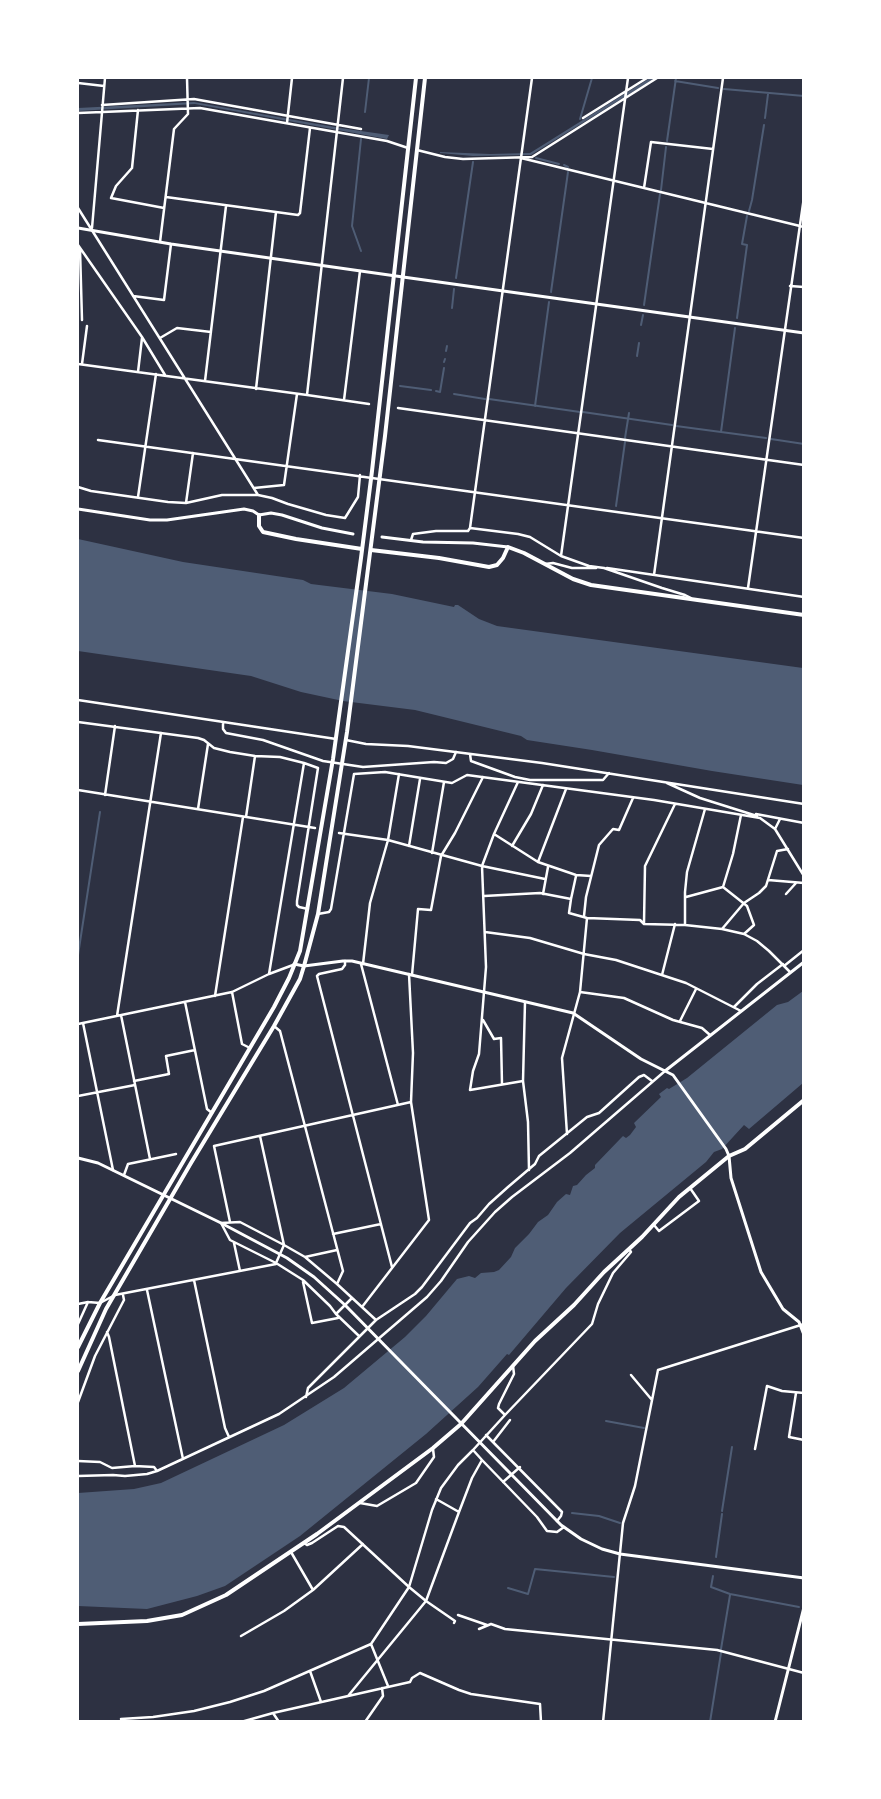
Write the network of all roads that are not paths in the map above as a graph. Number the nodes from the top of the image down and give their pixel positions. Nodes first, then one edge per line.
1 (105, 78) edge
2 (187, 78) edge
3 (292, 78) edge
4 (343, 78) edge
5 (416, 78) edge
6 (425, 78) edge
7 (532, 78) edge
8 (628, 78) edge
9 (647, 78) edge
10 (657, 78) edge
11 (723, 78) edge
12 (78, 83) edge
13 (104, 86) junction
14 (626, 92) junction
15 (625, 98) junction
16 (187, 103) junction
17 (102, 105) junction
18 (138, 110) junction
19 (102, 111) junction
20 (78, 113) edge
21 (288, 116) junction
22 (583, 118) dead end
23 (287, 122) junction
24 (310, 128) junction
25 (338, 128) junction
26 (361, 129) dead end
27 (408, 148) junction
28 (417, 150) junction
29 (713, 150) junction
30 (521, 157) junction
31 (614, 180) junction
32 (644, 188) junction
33 (166, 197) junction
34 (804, 197) edge
35 (706, 203) junction
36 (226, 206) junction
37 (78, 208) edge
38 (164, 208) junction
39 (276, 212) junction
40 (798, 227) junction
41 (804, 227) edge
42 (78, 228) edge
43 (92, 230) junction
44 (160, 242) junction
45 (171, 244) junction
46 (78, 245) edge
47 (80, 249) junction
48 (221, 250) junction
49 (271, 258) junction
50 (322, 265) junction
51 (79, 267) edge
52 (360, 271) junction
53 (394, 276) junction
54 (403, 277) junction
55 (790, 286) junction
56 (804, 287) edge
57 (502, 291) junction
58 (133, 296) junction
59 (596, 304) junction
60 (690, 317) junction
61 (82, 320) dead end
62 (87, 326) dead end
63 (784, 330) junction
64 (211, 332) junction
65 (804, 333) edge
66 (142, 337) junction
67 (160, 338) junction
68 (79, 365) edge
69 (138, 372) junction
70 (156, 374) junction
71 (165, 376) junction
72 (185, 378) junction
73 (205, 381) junction
74 (256, 388) junction
75 (297, 394) junction
76 (307, 395) junction
77 (344, 400) junction
78 (369, 404) dead end
79 (398, 408) dead end
80 (484, 420) junction
81 (578, 433) junction
82 (98, 440) dead end
83 (146, 447) junction
84 (672, 447) junction
85 (193, 453) junction
86 (234, 458) junction
87 (766, 460) junction
88 (287, 465) junction
89 (804, 465) edge
90 (360, 475) junction
91 (78, 487) edge
92 (254, 488) junction
93 (474, 491) junction
94 (258, 495) junction
95 (138, 498) junction
96 (186, 502) junction
97 (568, 504) junction
98 (78, 508) edge
99 (259, 515) junction
100 (661, 518) junction
101 (470, 528) junction
102 (755, 531) junction
103 (353, 534) dead end
104 (382, 537) dead end
105 (804, 538) edge
106 (411, 540) junction
107 (508, 548) junction
108 (362, 549) junction
109 (371, 550) junction
110 (561, 556) junction
111 (544, 565) junction
112 (604, 568) junction
113 (654, 575) junction
114 (748, 588) junction
115 (804, 597) edge
116 (692, 599) junction
117 (804, 615) edge
118 (78, 700) edge
119 (78, 722) edge
120 (223, 722) junction
121 (115, 726) junction
122 (161, 733) junction
123 (336, 739) junction
124 (346, 740) junction
125 (208, 744) junction
126 (456, 752) junction
127 (470, 753) junction
128 (255, 756) junction
129 (304, 762) junction
130 (609, 773) junction
131 (399, 774) junction
132 (483, 777) junction
133 (420, 778) junction
134 (444, 782) junction
135 (518, 782) junction
136 (530, 782) junction
137 (666, 782) junction
138 (543, 785) junction
139 (566, 788) junction
140 (78, 790) edge
141 (105, 795) junction
142 (633, 798) junction
143 (151, 802) junction
144 (675, 804) junction
145 (804, 804) edge
146 (706, 809) junction
147 (198, 810) junction
148 (754, 814) junction
149 (741, 815) junction
150 (244, 817) junction
151 (760, 818) junction
152 (780, 819) junction
153 (804, 823) edge
154 (293, 825) junction
155 (308, 828) junction
156 (314, 828) dead end
157 (775, 829) junction
158 (339, 833) dead end
159 (344, 834) junction
160 (494, 834) junction
161 (388, 840) junction
162 (409, 846) junction
163 (512, 846) junction
164 (788, 849) junction
165 (432, 853) junction
166 (441, 856) junction
167 (538, 862) junction
168 (482, 866) junction
169 (548, 866) junction
170 (576, 875) junction
171 (591, 876) junction
172 (804, 876) edge
173 (545, 880) junction
174 (768, 880) junction
175 (796, 883) junction
176 (804, 883) edge
177 (723, 887) junction
178 (543, 894) junction
179 (786, 894) dead end
180 (484, 896) junction
181 (686, 897) junction
182 (571, 899) junction
183 (744, 903) junction
184 (308, 909) junction
185 (318, 914) junction
186 (585, 917) junction
187 (644, 924) junction
188 (675, 924) junction
189 (685, 924) junction
190 (722, 929) junction
191 (485, 932) junction
192 (744, 934) junction
193 (804, 950) edge
194 (584, 954) junction
195 (345, 961) junction
196 (804, 962) edge
197 (294, 964) junction
198 (362, 964) junction
199 (784, 965) junction
200 (304, 966) junction
201 (790, 972) junction
202 (269, 974) junction
203 (410, 975) junction
204 (662, 975) junction
205 (696, 989) junction
206 (232, 992) junction
207 (485, 992) junction
208 (580, 992) junction
209 (215, 996) junction
210 (185, 1002) junction
211 (525, 1002) junction
212 (734, 1007) junction
213 (741, 1011) junction
214 (573, 1013) junction
215 (119, 1015) junction
216 (483, 1018) junction
217 (679, 1022) junction
218 (83, 1023) junction
219 (78, 1024) edge
220 (274, 1026) junction
221 (710, 1035) junction
222 (250, 1048) junction
223 (195, 1050) junction
224 (665, 1071) junction
225 (523, 1081) junction
226 (652, 1081) junction
227 (135, 1083) junction
228 (502, 1084) junction
229 (98, 1092) junction
230 (78, 1096) edge
231 (804, 1100) edge
232 (410, 1102) junction
233 (398, 1105) junction
234 (212, 1113) junction
235 (353, 1116) junction
236 (304, 1127) junction
237 (567, 1134) junction
238 (260, 1136) junction
239 (176, 1154) dead end
240 (730, 1156) junction
241 (78, 1158) edge
242 (150, 1159) junction
243 (113, 1170) junction
244 (529, 1170) junction
245 (124, 1175) junction
246 (690, 1188) junction
247 (163, 1196) junction
248 (171, 1199) junction
249 (230, 1222) junction
250 (221, 1223) junction
251 (381, 1224) junction
252 (654, 1225) junction
253 (333, 1234) junction
254 (234, 1243) junction
255 (284, 1245) junction
256 (629, 1249) junction
257 (337, 1250) junction
258 (305, 1257) junction
259 (276, 1264) junction
260 (392, 1267) junction
261 (240, 1271) junction
262 (194, 1280) junction
263 (302, 1280) junction
264 (337, 1284) junction
265 (147, 1290) junction
266 (123, 1295) junction
267 (115, 1296) junction
268 (352, 1298) junction
269 (88, 1302) junction
270 (100, 1303) junction
271 (78, 1304) edge
272 (362, 1307) junction
273 (336, 1314) junction
274 (339, 1317) junction
275 (376, 1320) junction
276 (78, 1324) edge
277 (802, 1325) edge
278 (107, 1332) junction
279 (804, 1335) edge
280 (359, 1336) junction
281 (378, 1339) junction
282 (78, 1347) edge
283 (513, 1366) junction
284 (78, 1371) edge
285 (631, 1375) dead end
286 (796, 1393) junction
287 (804, 1393) edge
288 (306, 1396) junction
289 (652, 1400) junction
290 (78, 1402) edge
291 (504, 1415) junction
292 (510, 1420) dead end
293 (462, 1424) junction
294 (486, 1434) junction
295 (229, 1437) junction
296 (804, 1440) edge
297 (493, 1442) junction
298 (433, 1448) junction
299 (755, 1449) dead end
300 (473, 1450) junction
301 (183, 1460) junction
302 (482, 1460) junction
303 (78, 1461) edge
304 (135, 1466) junction
305 (520, 1467) junction
306 (157, 1471) junction
307 (78, 1476) edge
308 (503, 1482) junction
309 (436, 1499) junction
310 (358, 1502) junction
311 (459, 1512) junction
312 (557, 1521) junction
313 (564, 1527) junction
314 (304, 1544) junction
315 (363, 1544) junction
316 (291, 1552) junction
317 (620, 1554) junction
318 (804, 1578) edge
319 (409, 1587) junction
320 (313, 1590) junction
321 (426, 1601) junction
322 (804, 1607) edge
323 (458, 1615) dead end
324 (454, 1623) dead end
325 (78, 1624) edge
326 (488, 1626) junction
327 (479, 1630) dead end
328 (241, 1636) dead end
329 (611, 1640) junction
330 (371, 1644) junction
331 (377, 1660) junction
332 (788, 1670) junction
333 (310, 1671) junction
334 (804, 1672) edge
335 (388, 1686) junction
336 (382, 1688) junction
337 (348, 1696) junction
338 (321, 1702) junction
339 (273, 1713) junction
340 (121, 1719) dead end
341 (241, 1722) edge
342 (279, 1722) edge
343 (365, 1722) edge
344 (541, 1722) edge
345 (603, 1722) edge
346 (775, 1722) edge

1 - 13 street
2 - 16 street
3 - 21 street
4 - 25 street
5 - 27 main road
6 - 28 main road
7 - 30 street
8 - 14 street
9 - 14 street
10 - 15 street
11 - 29 street
12 - 13 street
13 - 17 street
14 - 15 street
14 - 22 street
15 - 30 street
15 - 31 street
16 - 17 street
16 - 18 street
16 - 21 street
16 - 23 street
16 - 33 street
17 - 19 street
18 - 19 street
18 - 38 street
19 - 20 street
19 - 43 street
21 - 23 street
21 - 25 street
23 - 24 street
24 - 25 street
24 - 39 street
25 - 26 street
25 - 27 street
25 - 50 street
27 - 53 main road
28 - 30 street
28 - 54 main road
29 - 32 street
29 - 35 street
30 - 31 street
30 - 57 street
31 - 32 street
31 - 59 street
32 - 35 street
33 - 36 street
33 - 38 street
34 - 40 street
35 - 40 street
35 - 60 street
36 - 39 street
36 - 48 street
37 - 43 street
38 - 44 street
39 - 49 street
40 - 41 street
40 - 55 street
42 - 43 main road
43 - 44 main road
43 - 58 street
44 - 45 main road
45 - 48 main road
45 - 58 street
46 - 47 street
47 - 51 street
47 - 66 street
48 - 49 main road
48 - 64 street
49 - 50 main road
49 - 74 street
50 - 52 main road
50 - 76 street
51 - 61 street
52 - 53 main road
52 - 77 street
53 - 54 main road
53 - 108 main road
54 - 57 main road
54 - 109 main road
55 - 56 street
55 - 63 street
57 - 59 main road
57 - 80 street
58 - 67 street
59 - 60 main road
59 - 81 street
60 - 63 main road
60 - 84 street
62 - 68 street
63 - 65 main road
63 - 87 street
64 - 67 street
64 - 73 street
66 - 69 street
66 - 71 street
67 - 72 street
68 - 69 street
69 - 70 street
70 - 71 street
70 - 83 street
71 - 72 street
72 - 73 street
72 - 86 street
73 - 74 street
74 - 75 street
75 - 76 street
75 - 88 street
76 - 77 street
77 - 78 street
79 - 80 street
80 - 81 street
80 - 93 street
81 - 84 street
81 - 97 street
82 - 83 street
83 - 85 street
83 - 95 street
84 - 87 street
84 - 100 street
85 - 86 street
85 - 96 street
86 - 88 street
86 - 92 street
87 - 89 street
87 - 102 street
88 - 90 street
88 - 92 street
90 - 93 street
90 - 94 street
91 - 95 street
92 - 94 street
93 - 97 street
93 - 101 street
94 - 96 street
95 - 96 street
97 - 100 street
97 - 110 street
98 - 99 main road
99 - 103 main road
99 - 108 main road
100 - 102 street
100 - 113 street
101 - 106 street
101 - 110 street
102 - 105 street
102 - 114 street
104 - 106 main road
106 - 107 main road
107 - 109 main road
107 - 111 main road
108 - 123 main road
109 - 124 main road
110 - 112 street
111 - 112 street
111 - 116 main road
112 - 113 street
112 - 116 street
113 - 114 street
114 - 115 street
116 - 117 main road
118 - 120 street
119 - 121 street
120 - 123 street
120 - 126 street
121 - 122 street
121 - 141 street
122 - 125 street
122 - 143 street
123 - 184 main road
124 - 126 street
124 - 185 main road
125 - 128 street
125 - 147 street
126 - 127 street
127 - 130 street
127 - 136 street
128 - 129 street
128 - 150 street
129 - 154 street
129 - 155 street
130 - 136 street
130 - 137 street
131 - 133 street
131 - 159 street
131 - 161 street
132 - 134 street
132 - 135 street
132 - 166 street
133 - 134 street
133 - 162 street
134 - 165 street
135 - 136 street
135 - 160 street
136 - 138 street
137 - 145 street
137 - 148 street
138 - 139 street
138 - 163 street
139 - 142 street
139 - 167 street
140 - 141 street
141 - 143 street
142 - 144 street
142 - 171 street
143 - 147 street
143 - 215 street
144 - 146 street
144 - 187 street
146 - 149 street
146 - 181 street
147 - 150 street
148 - 151 street
148 - 152 street
149 - 151 street
149 - 177 street
150 - 154 street
150 - 209 street
151 - 157 street
152 - 153 street
152 - 157 street
154 - 155 street
154 - 202 street
155 - 156 street
155 - 184 street
157 - 164 street
158 - 159 street
159 - 161 street
159 - 185 street
160 - 163 street
160 - 168 street
161 - 162 street
161 - 198 street
162 - 165 street
163 - 167 street
164 - 172 street
164 - 174 street
165 - 166 street
166 - 168 street
166 - 203 street
167 - 169 street
168 - 173 street
168 - 180 street
169 - 170 street
169 - 173 street
170 - 171 street
170 - 182 street
171 - 186 street
173 - 178 street
174 - 175 street
174 - 183 street
175 - 176 street
175 - 179 street
177 - 181 street
177 - 183 street
178 - 180 street
178 - 182 street
180 - 191 street
181 - 189 street
182 - 186 street
183 - 190 street
183 - 192 street
184 - 197 main road
185 - 200 main road
186 - 187 street
186 - 194 street
187 - 188 street
188 - 189 street
188 - 204 street
189 - 190 street
190 - 192 street
191 - 194 street
191 - 207 street
192 - 199 street
193 - 199 street
194 - 204 street
194 - 208 street
195 - 198 main road
195 - 200 main road
195 - 235 street
196 - 201 main road
197 - 200 main road
197 - 202 street
197 - 222 main road
198 - 203 main road
198 - 233 street
199 - 201 street
199 - 212 street
200 - 220 main road
201 - 213 main road
202 - 206 street
203 - 207 main road
203 - 232 street
204 - 205 street
205 - 212 street
205 - 217 street
206 - 209 street
206 - 222 street
207 - 211 main road
207 - 216 street
208 - 214 street
208 - 217 street
209 - 210 street
210 - 215 street
210 - 223 street
211 - 214 main road
211 - 225 street
212 - 213 street
213 - 221 main road
214 - 224 main road
214 - 237 street
215 - 218 street
215 - 227 street
216 - 228 street
216 - 228 street
217 - 221 street
218 - 219 street
218 - 229 street
220 - 236 street
220 - 248 main road
221 - 224 main road
222 - 234 main road
223 - 227 street
223 - 234 street
224 - 226 street
224 - 240 main road
225 - 228 street
225 - 244 street
226 - 237 street
226 - 281 street
227 - 229 street
227 - 242 street
229 - 230 street
229 - 243 street
231 - 240 main road
232 - 233 street
232 - 260 street
233 - 235 street
234 - 247 main road
235 - 236 street
235 - 251 street
236 - 238 street
236 - 253 street
237 - 244 street
238 - 249 street
238 - 255 street
239 - 242 street
240 - 246 main road
240 - 277 main road
241 - 243 main road
242 - 245 street
243 - 245 main road
244 - 275 street
245 - 247 main road
246 - 252 main road
246 - 252 street
247 - 248 main road
247 - 270 main road
248 - 250 main road
248 - 267 main road
249 - 250 street
249 - 255 street
250 - 254 street
250 - 281 main road
251 - 253 street
251 - 260 street
252 - 256 main road
253 - 257 street
254 - 259 street
254 - 261 street
255 - 258 street
255 - 259 street
256 - 283 main road
256 - 291 street
257 - 258 street
257 - 264 street
258 - 264 street
259 - 261 street
259 - 263 street
260 - 272 street
261 - 262 street
262 - 265 street
262 - 295 street
263 - 273 street
263 - 274 street
264 - 268 street
265 - 266 street
265 - 301 street
266 - 267 street
266 - 278 street
267 - 270 street
267 - 284 main road
268 - 272 street
268 - 273 street
269 - 270 street
269 - 271 street
269 - 276 street
270 - 282 main road
272 - 275 street
273 - 274 street
274 - 280 street
275 - 280 street
277 - 279 main road
277 - 289 street
278 - 290 street
278 - 304 street
280 - 288 street
281 - 288 street
281 - 293 main road
283 - 291 street
283 - 293 main road
285 - 289 street
286 - 287 street
286 - 296 street
286 - 299 street
288 - 295 street
289 - 317 street
291 - 294 street
292 - 297 street
293 - 298 main road
293 - 312 main road
294 - 297 street
294 - 300 street
295 - 301 street
297 - 305 street
298 - 310 main road
298 - 310 street
300 - 302 street
300 - 309 street
301 - 306 street
302 - 308 street
302 - 311 street
303 - 304 street
304 - 306 street
305 - 308 street
305 - 312 street
306 - 307 street
308 - 313 street
309 - 311 street
309 - 319 street
310 - 314 main road
311 - 321 street
312 - 313 main road
313 - 317 main road
314 - 315 street
314 - 316 main road
315 - 319 street
315 - 320 street
316 - 320 street
316 - 325 main road
317 - 318 main road
317 - 329 street
319 - 321 street
319 - 330 street
320 - 328 street
321 - 324 street
321 - 331 street
322 - 332 main road
323 - 326 street
326 - 327 street
326 - 329 street
329 - 332 street
329 - 345 street
330 - 331 street
330 - 333 street
331 - 335 street
331 - 337 street
332 - 334 street
332 - 346 main road
333 - 338 street
333 - 340 street
335 - 336 street
335 - 344 street
336 - 337 street
336 - 343 street
337 - 338 street
338 - 339 street
339 - 341 street
339 - 342 street

